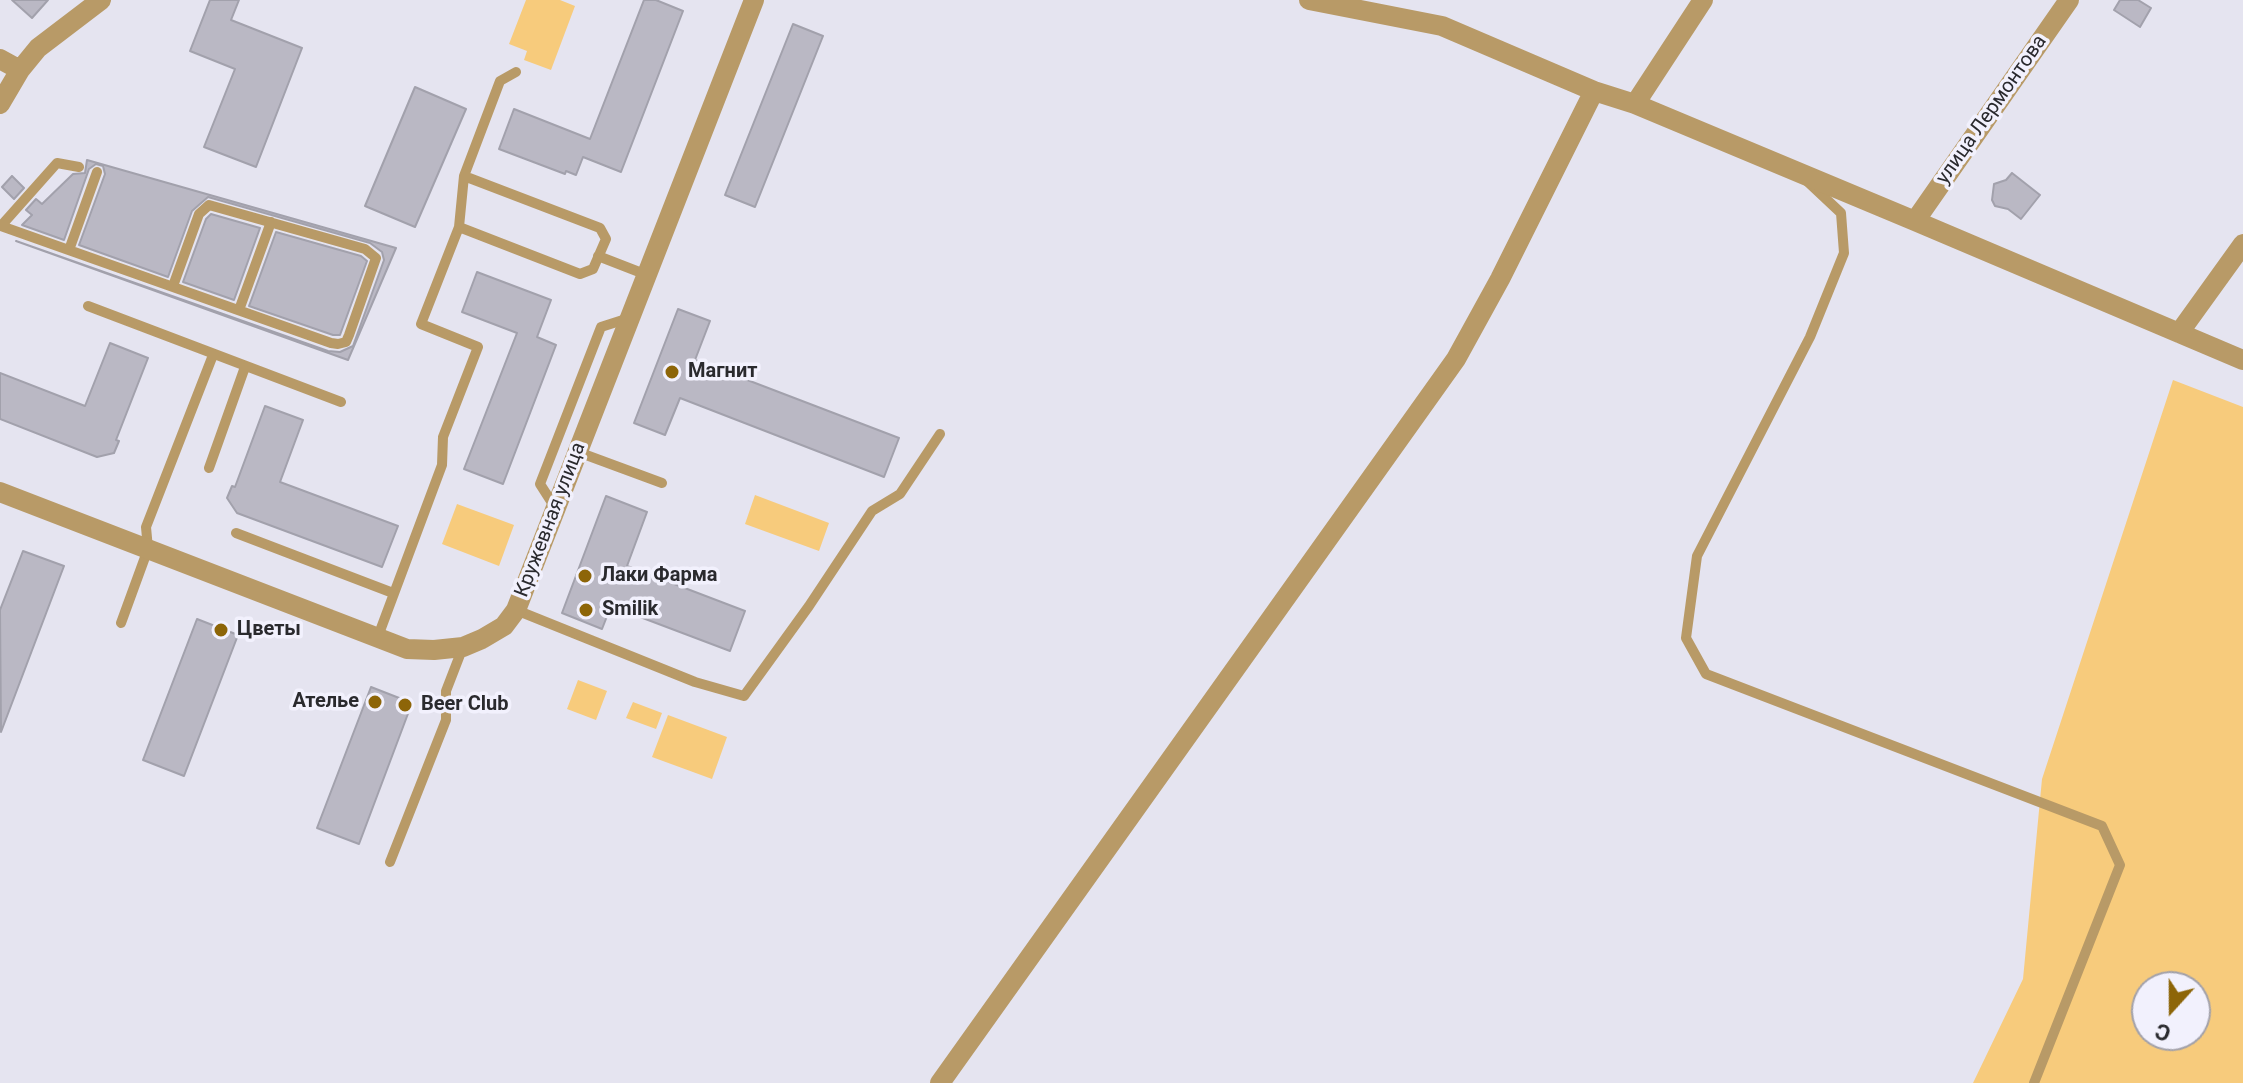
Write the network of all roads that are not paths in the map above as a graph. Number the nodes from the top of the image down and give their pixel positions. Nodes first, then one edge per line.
1 (101, 0) edge
2 (754, 0) edge
3 (1309, 0) edge
4 (1703, 0) edge
5 (2069, 0) edge
6 (0, 59) edge
7 (20, 70) junction
8 (516, 72) dead end
9 (1594, 91) junction
10 (0, 104) edge
11 (1635, 104) junction
12 (79, 167) dead end
13 (97, 172) dead end
14 (1801, 175) junction
15 (464, 176) junction
16 (1915, 221) junction
17 (271, 222) junction
18 (0, 225) edge
19 (459, 227) junction
20 (2243, 244) edge
21 (69, 250) junction
22 (598, 256) junction
23 (647, 275) junction
24 (173, 286) junction
25 (88, 306) dead end
26 (239, 310) junction
27 (630, 318) junction
28 (2179, 333) junction
29 (213, 355) junction
30 (2243, 360) edge
31 (245, 367) junction
32 (341, 402) dead end
33 (940, 434) dead end
34 (578, 452) junction
35 (209, 468) dead end
36 (662, 483) dead end
37 (0, 492) edge
38 (556, 509) junction
39 (236, 533) dead end
40 (148, 549) junction
41 (393, 593) junction
42 (516, 610) junction
43 (121, 623) dead end
44 (377, 639) junction
45 (463, 647) junction
46 (390, 862) dead end
47 (940, 1083) edge
48 (2034, 1083) edge

1 - 7 street
2 - 23 street, Кружевная улица
3 - 9 street
4 - 11 street
5 - 16 street, улица Лермонтова
6 - 7 street
7 - 10 street
8 - 15 lane
9 - 11 street
9 - 47 street
11 - 14 street
12 - 18 lane
13 - 21 lane
14 - 16 street
14 - 48 lane
15 - 19 lane
15 - 22 lane
16 - 28 street
17 - 24 lane
17 - 26 lane
17 - 26 lane
18 - 21 lane
19 - 22 lane
19 - 41 lane
20 - 28 street
21 - 24 lane
22 - 23 lane
23 - 27 street, Кружевная улица
24 - 26 lane
25 - 29 lane
27 - 34 street, Кружевная улица
27 - 38 lane
28 - 30 street
29 - 31 lane
29 - 40 lane
31 - 32 lane
31 - 35 lane
33 - 42 lane
34 - 36 lane
34 - 38 street, Кружевная улица
37 - 40 street, Кружевная улица
38 - 42 street, Кружевная улица
39 - 41 lane
40 - 43 lane
40 - 44 street, Кружевная улица
41 - 44 lane
42 - 45 street, Кружевная улица
44 - 45 street, Кружевная улица
45 - 46 lane

